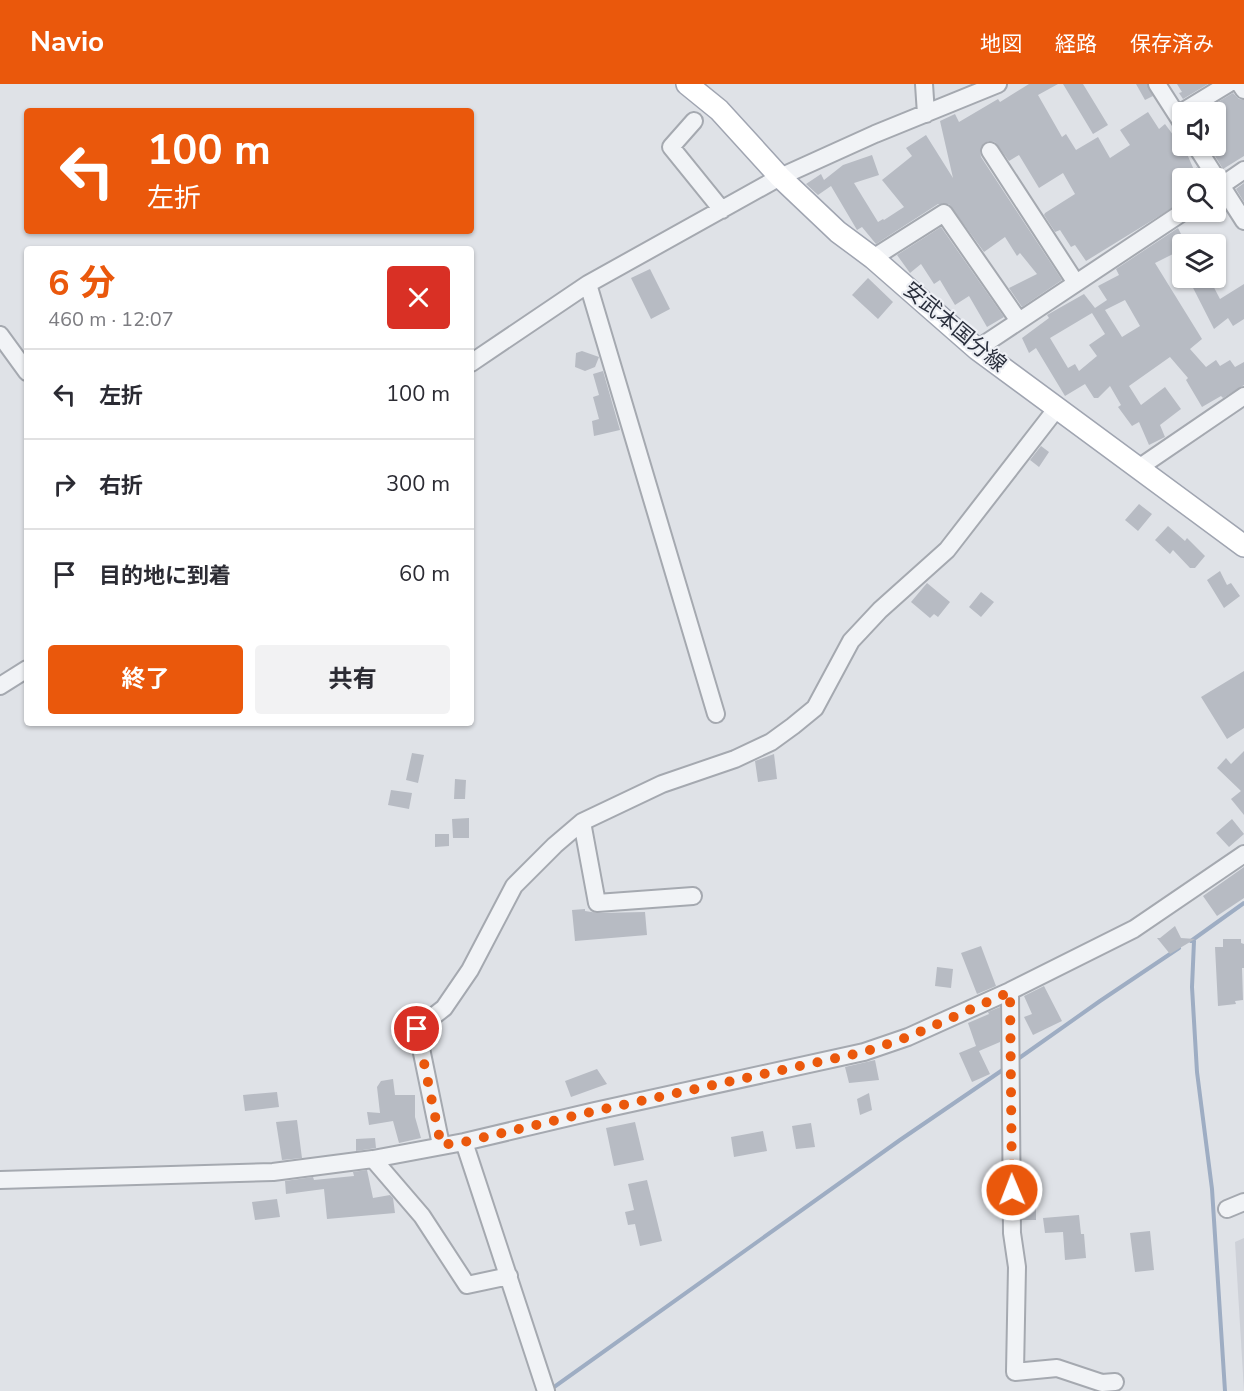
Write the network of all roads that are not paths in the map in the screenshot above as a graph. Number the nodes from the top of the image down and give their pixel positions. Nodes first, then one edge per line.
1 (687, 84) edge
2 (924, 84) edge
3 (998, 84) edge
4 (1157, 84) edge
5 (1228, 84) edge
6 (1240, 84) edge
7 (1244, 90) edge
8 (1203, 102) edge
9 (1172, 107) edge
10 (926, 114) junction
11 (694, 121) dead end
12 (990, 151) dead end
13 (1244, 170) edge
14 (780, 177) junction
15 (1226, 182) edge
16 (1226, 197) edge
17 (722, 210) junction
18 (1172, 219) edge
19 (1244, 221) edge
20 (873, 258) junction
21 (1076, 283) junction
22 (588, 284) junction
23 (1019, 321) junction
24 (0, 335) edge
25 (977, 348) junction
26 (474, 361) edge
27 (24, 368) edge
28 (1244, 396) edge
29 (1057, 408) junction
30 (1140, 467) junction
31 (1244, 546) edge
32 (24, 671) edge
33 (0, 686) edge
34 (716, 714) dead end
35 (582, 822) junction
36 (1244, 854) edge
37 (693, 896) dead end
38 (1010, 992) junction
39 (464, 1142) junction
40 (441, 1145) junction
41 (373, 1158) junction
42 (0, 1180) edge
43 (1244, 1202) edge
44 (1227, 1209) dead end
45 (509, 1275) junction
46 (1115, 1382) dead end
47 (546, 1391) edge

1 - 14 main road, 安武本国分線
2 - 10 street
3 - 10 street
4 - 9 street
5 - 8 street
6 - 7 street
10 - 14 street
11 - 17 street
12 - 21 street
13 - 15 street
14 - 17 street
14 - 20 main road, 安武本国分線
16 - 19 street
17 - 22 street
18 - 21 street
20 - 23 street
20 - 25 main road, 安武本国分線
21 - 23 street
22 - 26 street
22 - 34 street
23 - 25 street
24 - 27 street
25 - 29 main road, 安武本国分線
28 - 30 street
29 - 30 main road, 安武本国分線
29 - 35 street
30 - 31 main road, 安武本国分線
32 - 33 street
35 - 37 street
35 - 40 street
36 - 38 street
38 - 39 street
38 - 46 street
39 - 40 street
39 - 45 street
40 - 41 street
41 - 42 street
41 - 45 street
43 - 44 street
45 - 47 street

